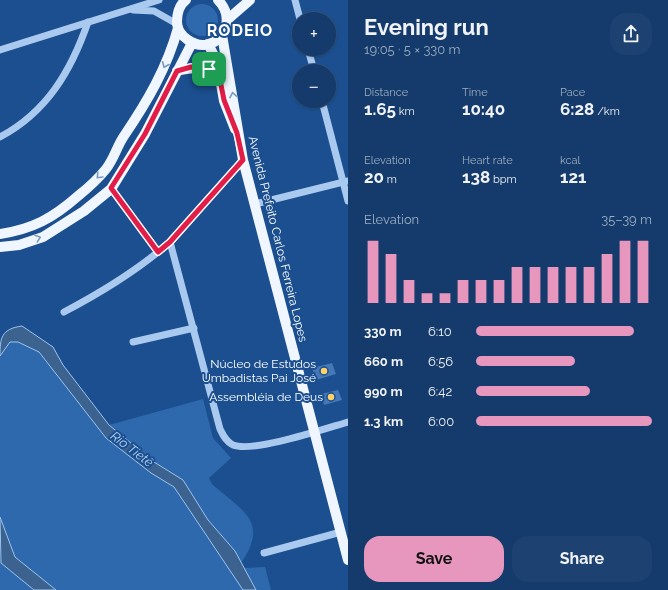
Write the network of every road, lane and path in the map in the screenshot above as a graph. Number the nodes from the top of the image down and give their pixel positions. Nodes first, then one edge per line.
1 (159, 0) edge
2 (186, 0) edge
3 (218, 0) edge
4 (250, 0) edge
5 (295, 0) edge
6 (123, 11) junction
7 (298, 12) edge
8 (227, 20) junction
9 (88, 22) junction
10 (178, 26) junction
11 (222, 35) junction
12 (192, 43) junction
13 (208, 44) junction
14 (0, 50) edge
15 (177, 71) junction
16 (219, 75) junction
17 (324, 108) edge
18 (237, 133) junction
19 (0, 137) edge
20 (243, 160) junction
21 (346, 182) edge
22 (111, 188) junction
23 (348, 201) edge
24 (255, 204) junction
25 (0, 234) edge
26 (170, 242) junction
27 (0, 247) edge
28 (158, 252) junction
29 (64, 312) dead end
30 (194, 328) junction
31 (133, 342) dead end
32 (348, 422) edge
33 (314, 432) junction
34 (341, 532) junction
35 (264, 553) dead end
36 (348, 560) edge

1 - 6 street
2 - 10 main road
3 - 8 main road
4 - 8 main road
5 - 7 street
6 - 9 street
6 - 10 street
8 - 11 main road
9 - 14 street
9 - 19 street
10 - 12 main road
10 -> 25 main road
11 - 13 main road
18 -> 11 main road, Avenida Prefeito Carlos Ferreira Lopes
12 - 13 main road
12 - 15 main road
13 - 16 main road, Avenida Prefeito Carlos Ferreira Lopes
15 - 16 main road
15 - 22 main road
16 - 18 main road, Avenida Prefeito Carlos Ferreira Lopes
17 - 21 street
18 - 20 main road, Avenida Prefeito Carlos Ferreira Lopes
20 - 24 main road, Avenida Prefeito Carlos Ferreira Lopes
20 - 26 street
21 - 23 street
21 - 24 street
27 -> 22 main road
22 - 28 street
24 - 33 main road, Avenida Prefeito Carlos Ferreira Lopes
26 - 28 street
26 - 30 street
28 - 29 street
30 - 31 street
30 - 33 street
32 - 33 street
33 - 34 main road, Avenida Prefeito Carlos Ferreira Lopes
34 - 35 street
34 - 36 main road, Avenida Prefeito Carlos Ferreira Lopes

